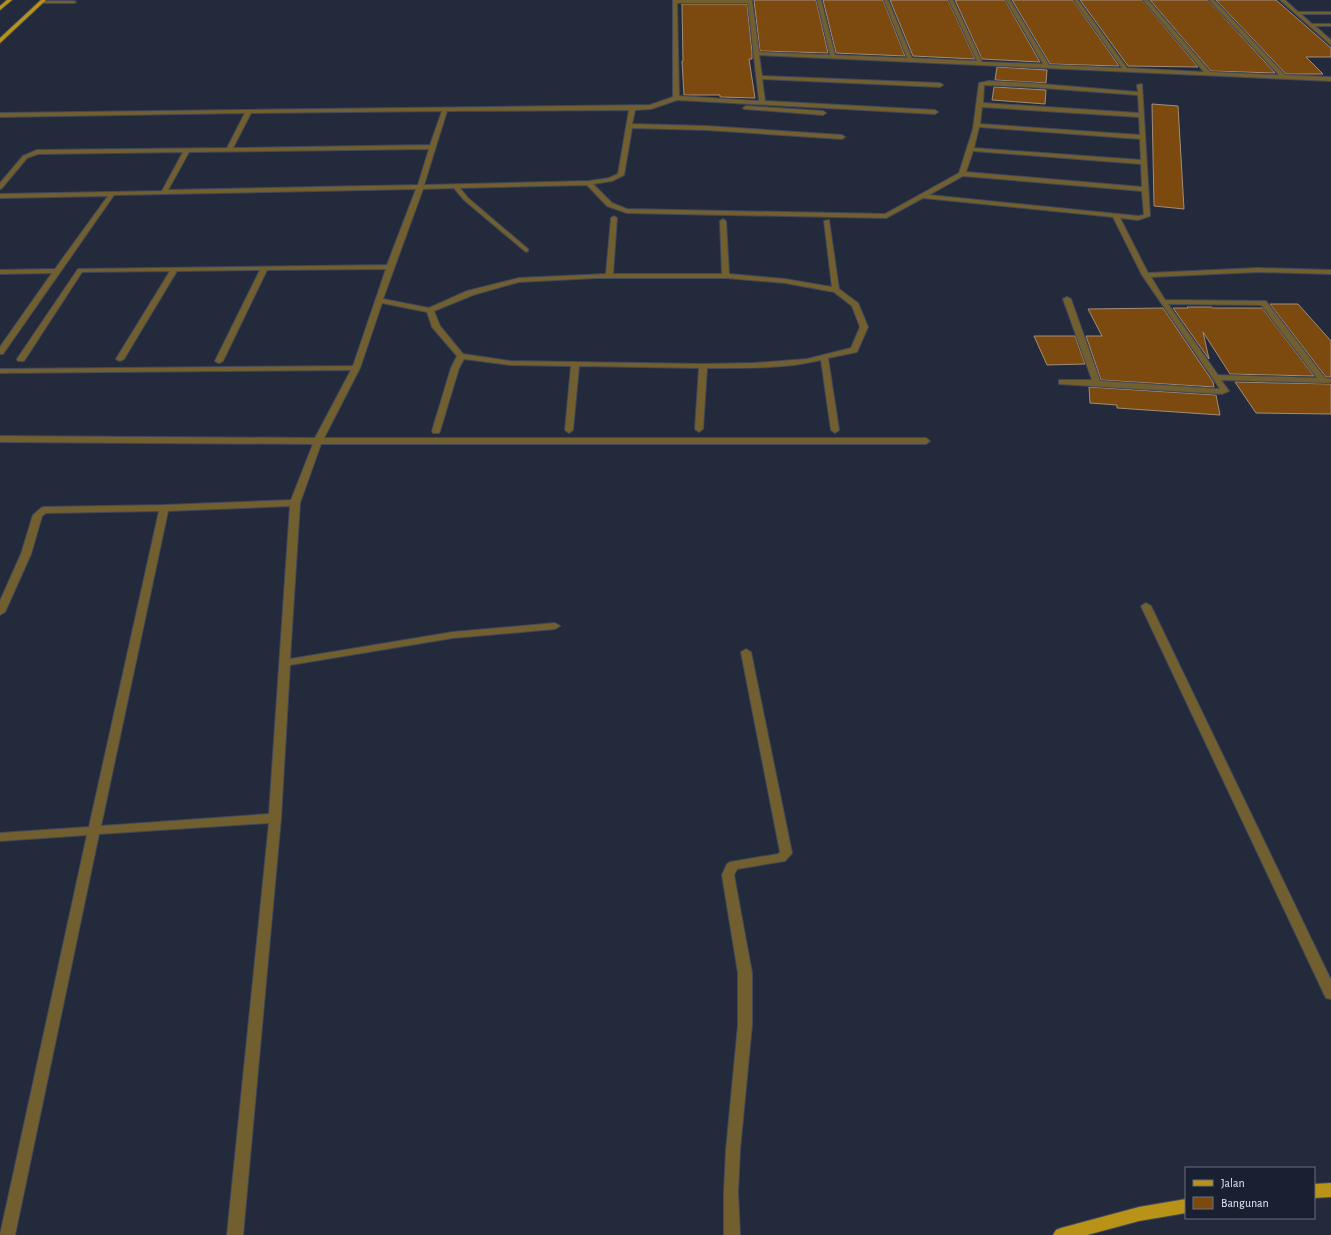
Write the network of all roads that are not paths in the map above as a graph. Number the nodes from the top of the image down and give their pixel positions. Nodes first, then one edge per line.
1 (10, 0) edge
2 (819, 0) edge
3 (886, 0) edge
4 (951, 0) edge
5 (1008, 0) edge
6 (1076, 0) edge
7 (1145, 0) edge
8 (1211, 0) edge
9 (1282, 0) edge
10 (43, 1) edge
11 (675, 1) edge
12 (750, 1) edge
13 (74, 2) dead end
14 (0, 9) edge
15 (1297, 13) junction
16 (1331, 13) edge
17 (1331, 24) edge
18 (1310, 25) junction
19 (0, 41) edge
20 (1331, 43) edge
21 (756, 53) junction
22 (833, 56) junction
23 (910, 60) junction
24 (980, 63) junction
25 (1047, 66) junction
26 (1125, 69) junction
27 (1208, 73) junction
28 (1284, 76) junction
29 (759, 77) junction
30 (1331, 79) edge
31 (940, 85) dead end
32 (1140, 85) dead end
33 (1141, 94) junction
34 (676, 98) junction
35 (662, 102) junction
36 (762, 102) junction
37 (981, 104) junction
38 (632, 108) junction
39 (445, 109) junction
40 (249, 112) junction
41 (935, 112) dead end
42 (822, 113) dead end
43 (0, 115) edge
44 (1142, 115) junction
45 (629, 126) junction
46 (976, 126) junction
47 (842, 136) dead end
48 (1143, 137) junction
49 (432, 147) junction
50 (229, 149) junction
51 (970, 149) junction
52 (187, 150) junction
53 (1144, 162) junction
54 (962, 174) junction
55 (589, 183) junction
56 (455, 185) junction
57 (0, 187) edge
58 (420, 187) junction
59 (1146, 189) junction
60 (164, 192) junction
61 (112, 194) junction
62 (0, 196) edge
63 (923, 196) junction
64 (1116, 215) junction
65 (614, 218) dead end
66 (723, 221) dead end
67 (827, 221) dead end
68 (526, 250) dead end
69 (390, 266) junction
70 (265, 268) junction
71 (175, 269) junction
72 (57, 271) junction
73 (0, 272) edge
74 (1331, 272) edge
75 (1146, 275) junction
76 (609, 276) junction
77 (726, 276) junction
78 (836, 290) junction
79 (1067, 299) dead end
80 (379, 300) junction
81 (1163, 302) junction
82 (430, 310) junction
83 (0, 352) edge
84 (461, 356) junction
85 (824, 357) junction
86 (21, 359) dead end
87 (120, 359) dead end
88 (219, 361) dead end
89 (575, 364) junction
90 (703, 366) junction
91 (356, 368) junction
92 (0, 371) edge
93 (1216, 377) junction
94 (1327, 381) edge
95 (1062, 382) dead end
96 (1097, 382) junction
97 (699, 429) dead end
98 (569, 430) dead end
99 (835, 430) dead end
100 (436, 431) dead end
101 (0, 439) edge
102 (318, 441) junction
103 (926, 442) dead end
104 (295, 503) junction
105 (164, 508) junction
106 (1146, 606) dead end
107 (0, 612) edge
108 (555, 626) dead end
109 (746, 652) dead end
110 (285, 663) junction
111 (275, 818) junction
112 (95, 830) junction
113 (0, 837) edge
114 (1331, 994) edge
115 (1331, 1190) edge
116 (1315, 1191) edge
117 (1185, 1206) edge
118 (232, 1234) edge
119 (7, 1235) edge
120 (732, 1235) edge
121 (1060, 1235) edge

1 - 14 main road
2 - 22 street
3 - 23 street
4 - 24 street
5 - 25 street
6 - 26 street
7 - 27 street
8 - 28 street
9 - 15 street
10 - 13 street
10 - 19 main road
11 - 12 street
11 - 34 street
12 - 21 street
15 - 16 street
15 - 18 street
17 - 18 street
18 - 20 street
21 - 22 street
21 - 29 street
22 - 23 street
23 - 24 street
24 - 25 street
25 - 26 street
26 - 27 street
27 - 28 street
28 - 30 street
29 - 31 street
29 - 36 street
32 - 33 street
33 - 37 street
33 - 44 street
34 - 35 street
34 - 36 street
35 - 38 street
35 - 42 street
36 - 41 street
37 - 44 street
37 - 46 street
38 - 39 street
38 - 45 street
39 - 40 street
39 - 49 street
40 - 43 street
40 - 50 street
44 - 48 street
45 - 47 street
45 - 55 street
46 - 48 street
46 - 51 street
48 - 53 street
49 - 50 street
49 - 58 street
50 - 52 street
51 - 53 street
51 - 54 street
52 - 57 street
52 - 60 street
53 - 59 street
54 - 59 street
54 - 63 street
55 - 56 street
55 - 63 street
56 - 58 street
56 - 68 street
58 - 60 street
58 - 69 street
59 - 64 street
60 - 61 street
61 - 62 street
61 - 72 street
63 - 64 street
64 - 75 street
65 - 76 street
66 - 77 street
67 - 78 street
69 - 70 street
69 - 80 street
70 - 71 street
70 - 88 street
71 - 86 street
71 - 87 street
72 - 73 street
72 - 83 street
74 - 75 street
75 - 81 street
76 - 77 street
76 - 82 street
77 - 78 street
78 - 85 street
79 - 96 street
80 - 82 street
80 - 91 street
81 - 93 street
81 - 94 street
82 - 84 street
84 - 89 street
84 - 100 street
85 - 90 street
85 - 99 street
89 - 90 street
89 - 98 street
90 - 97 street
91 - 92 street
91 - 102 street
93 - 94 street
93 - 96 street
95 - 96 street
101 - 102 street
102 - 103 street
102 - 104 street
104 - 105 street
104 - 110 street
105 - 107 street
105 - 112 street
106 - 114 street
108 - 110 street
109 - 120 street
110 - 111 street
111 - 112 street
111 - 118 street
112 - 113 street
112 - 119 street
115 - 116 main road
117 - 121 main road

